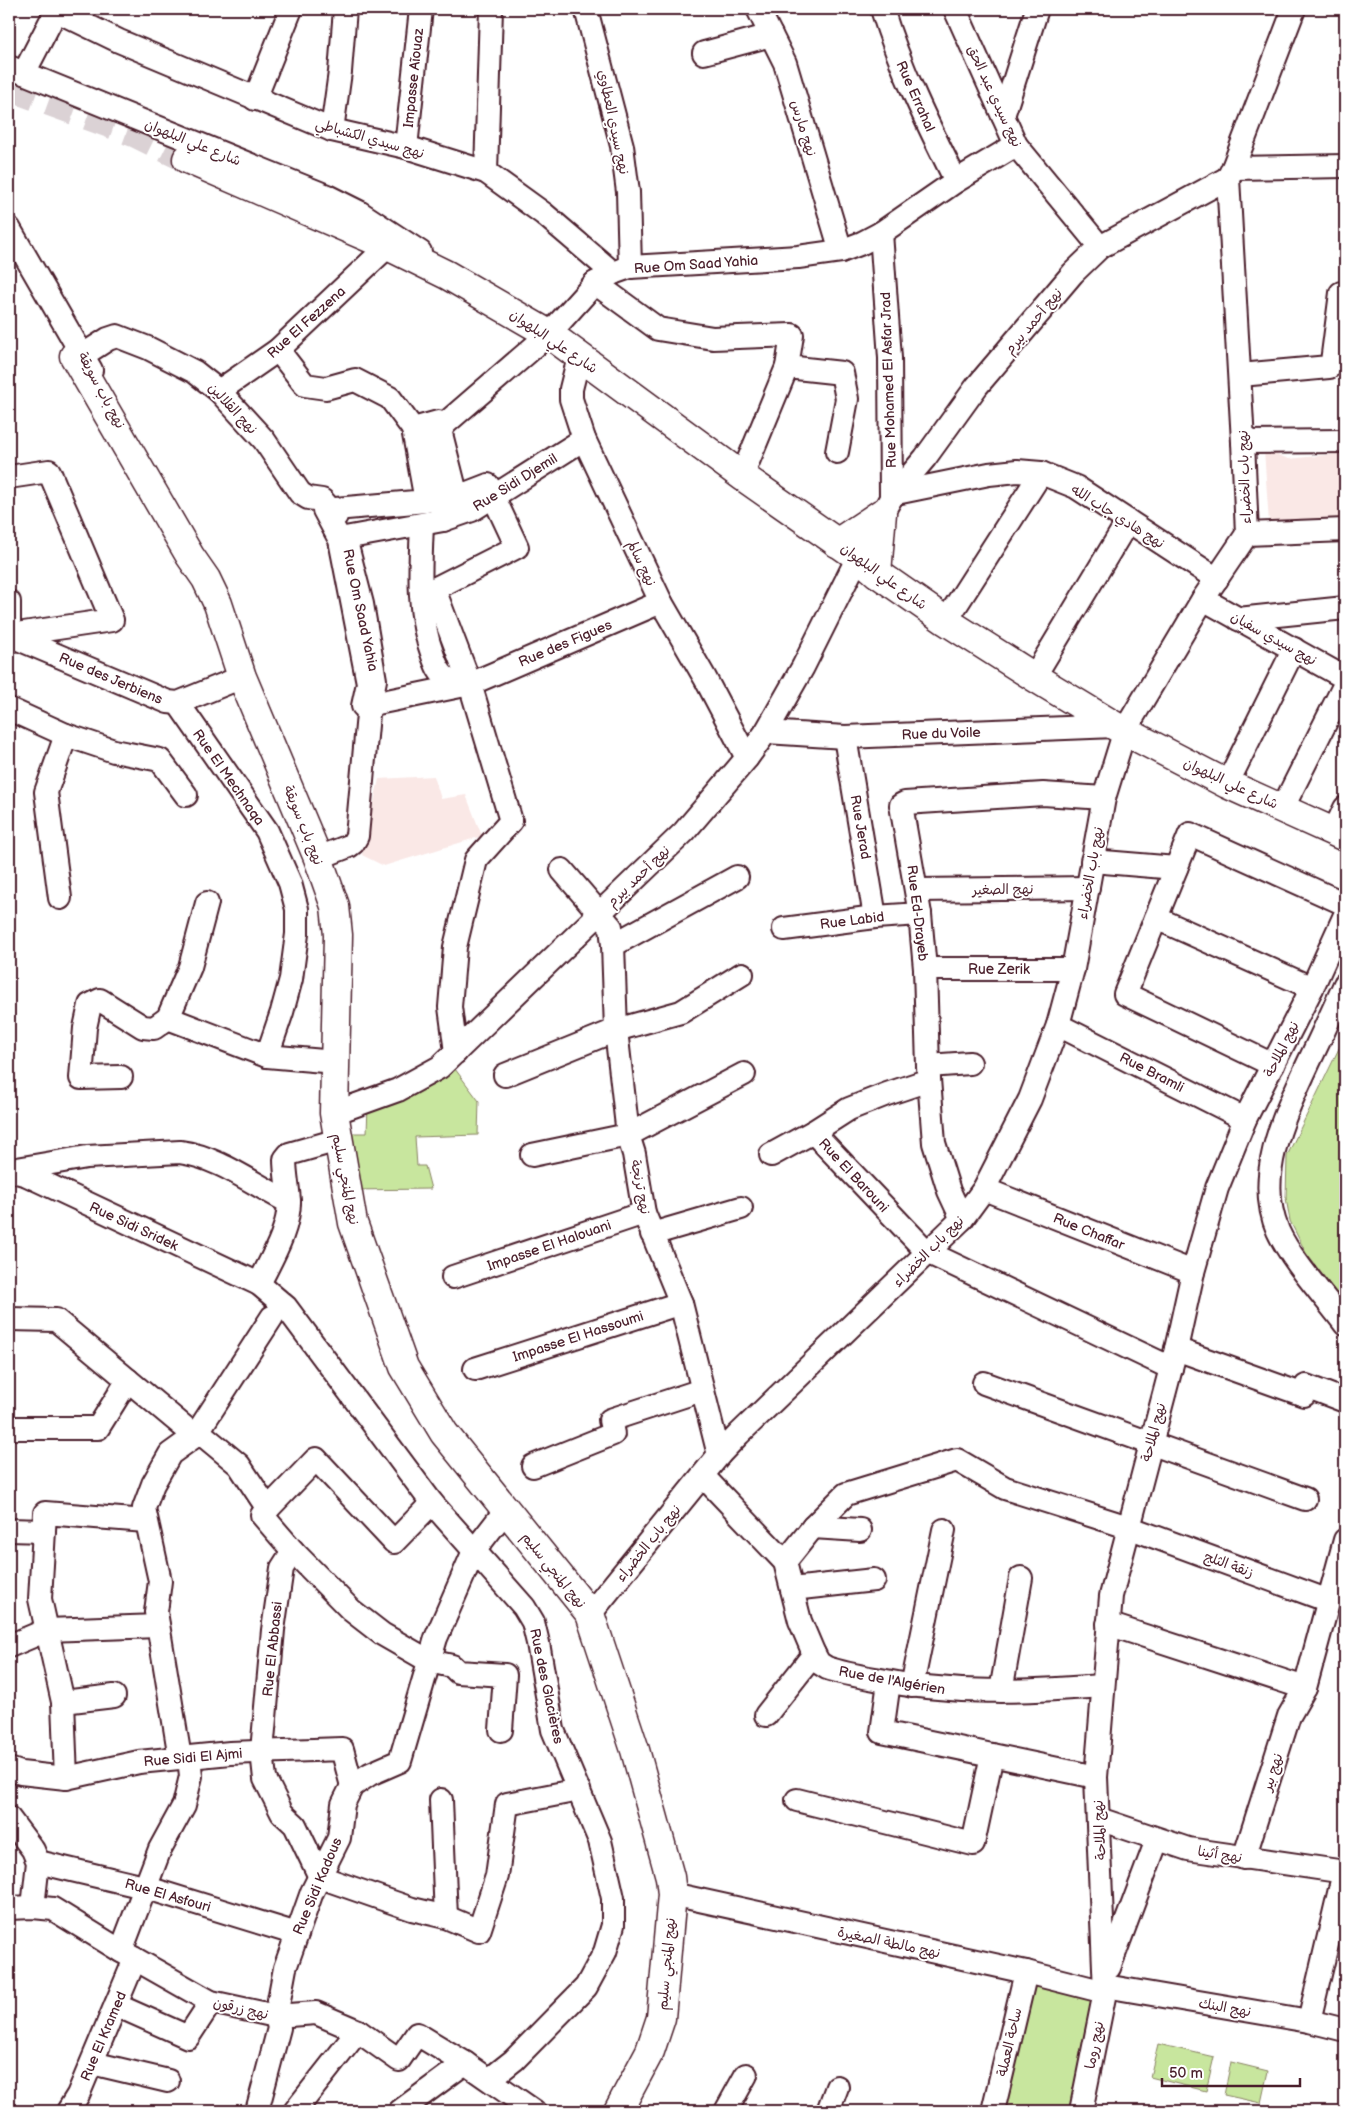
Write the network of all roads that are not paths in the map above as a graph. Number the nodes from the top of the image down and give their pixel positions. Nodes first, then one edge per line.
1 (55, 9) edge
2 (291, 9) edge
3 (345, 9) edge
4 (421, 9) edge
5 (491, 9) edge
6 (586, 9) edge
7 (758, 9) edge
8 (882, 9) edge
9 (955, 9) edge
10 (1037, 9) edge
11 (1294, 9) edge
12 (771, 34) junction
13 (704, 53) dead end
14 (16, 70) edge
15 (255, 99) junction
16 (1003, 116) junction
17 (332, 130) junction
18 (1016, 145) junction
19 (406, 147) junction
20 (187, 159) tunnel mouth
21 (1345, 166) edge
22 (486, 172) junction
23 (1230, 173) junction
24 (956, 181) junction
25 (9, 228) edge
26 (881, 233) junction
27 (388, 246) junction
28 (1100, 247) junction
29 (841, 251) junction
30 (613, 274) junction
31 (447, 275) junction
32 (1341, 293) dead end
33 (1340, 333) edge
34 (549, 334) junction
35 (278, 350) junction
36 (79, 355) junction
37 (579, 357) junction
38 (787, 367) junction
39 (1240, 375) junction
40 (219, 391) junction
41 (413, 429) junction
42 (440, 430) junction
43 (584, 439) junction
44 (1244, 442) junction
45 (1345, 442) edge
46 (837, 452) dead end
47 (1041, 473) junction
48 (742, 476) junction
49 (9, 477) edge
50 (493, 497) junction
51 (890, 501) junction
52 (331, 509) junction
53 (1128, 521) junction
54 (433, 522) junction
55 (1345, 530) edge
56 (1247, 534) junction
57 (345, 538) junction
58 (857, 557) junction
59 (1216, 579) junction
60 (1203, 599) junction
61 (9, 602) edge
62 (661, 602) junction
63 (1345, 608) edge
64 (1238, 619) junction
65 (946, 621) junction
66 (9, 636) edge
67 (1294, 649) junction
68 (242, 677) junction
69 (1034, 677) junction
70 (1345, 678) edge
71 (470, 684) junction
72 (1345, 684) edge
73 (178, 703) junction
74 (370, 704) junction
75 (9, 709) edge
76 (1120, 728) junction
77 (766, 732) junction
78 (66, 735) junction
79 (844, 737) junction
80 (747, 758) junction
81 (1227, 784) junction
82 (186, 795) dead end
83 (1104, 798) junction
84 (1283, 807) junction
85 (1342, 825) edge
86 (318, 858) junction
87 (1092, 861) junction
88 (1176, 868) junction
89 (562, 870) dead end
90 (736, 876) dead end
91 (1088, 888) junction
92 (917, 890) junction
93 (60, 898) dead end
94 (207, 903) dead end
95 (1345, 904) edge
96 (599, 914) junction
97 (920, 914) junction
98 (1345, 916) edge
99 (876, 917) junction
100 (1156, 918) junction
101 (784, 929) dead end
102 (613, 945) junction
103 (1073, 968) junction
104 (925, 969) junction
105 (742, 974) dead end
106 (1345, 984) edge
107 (1312, 988) junction
108 (168, 1018) junction
109 (1058, 1026) junction
110 (616, 1030) junction
111 (456, 1052) junction
112 (267, 1056) junction
113 (335, 1062) junction
114 (970, 1063) dead end
115 (1273, 1066) junction
116 (929, 1073) junction
117 (744, 1074) dead end
118 (505, 1075) dead end
119 (121, 1076) dead end
120 (334, 1113) junction
121 (1245, 1119) junction
122 (813, 1132) junction
123 (628, 1135) junction
124 (338, 1140) junction
125 (532, 1154) dead end
126 (771, 1155) dead end
127 (9, 1170) edge
128 (9, 1180) edge
129 (984, 1190) junction
130 (289, 1202) junction
131 (741, 1208) dead end
132 (644, 1212) junction
133 (962, 1219) junction
134 (652, 1234) junction
135 (927, 1252) junction
136 (1193, 1272) junction
137 (453, 1277) dead end
138 (258, 1284) junction
139 (681, 1302) junction
140 (272, 1317) dead end
141 (9, 1319) edge
142 (1345, 1324) edge
143 (1173, 1358) junction
144 (475, 1369) dead end
145 (128, 1380) junction
146 (984, 1383) dead end
147 (702, 1390) junction
148 (1345, 1401) edge
149 (9, 1428) edge
150 (196, 1433) junction
151 (1150, 1442) junction
152 (719, 1455) junction
153 (533, 1466) dead end
154 (703, 1476) junction
155 (1306, 1499) dead end
156 (432, 1503) junction
157 (268, 1509) junction
158 (505, 1511) junction
159 (146, 1521) junction
160 (813, 1527) junction
161 (1128, 1527) junction
162 (9, 1530) edge
163 (860, 1530) dead end
164 (944, 1530) dead end
165 (44, 1531) junction
166 (1345, 1540) edge
167 (293, 1551) junction
168 (474, 1551) junction
169 (785, 1562) junction
170 (1021, 1578) dead end
171 (874, 1580) dead end
172 (792, 1589) junction
173 (1329, 1600) junction
174 (590, 1614) junction
175 (1108, 1624) junction
176 (158, 1626) junction
177 (47, 1630) junction
178 (9, 1646) edge
179 (814, 1654) junction
180 (429, 1661) junction
181 (890, 1682) junction
182 (912, 1686) junction
183 (1102, 1686) junction
184 (1306, 1688) junction
185 (1001, 1692) junction
186 (114, 1696) dead end
187 (63, 1702) junction
188 (766, 1715) dead end
189 (501, 1730) dead end
190 (262, 1751) junction
191 (992, 1755) junction
192 (185, 1757) junction
193 (9, 1769) edge
194 (1096, 1777) junction
195 (66, 1778) junction
196 (352, 1786) junction
197 (579, 1790) junction
198 (441, 1800) dead end
199 (797, 1800) dead end
200 (9, 1818) edge
201 (1099, 1819) junction
202 (1157, 1840) junction
203 (1244, 1858) junction
204 (38, 1862) junction
205 (1344, 1872) edge
206 (320, 1877) junction
207 (144, 1887) junction
208 (672, 1894) junction
209 (34, 1907) junction
210 (9, 1908) edge
211 (446, 1917) junction
212 (297, 1934) junction
213 (128, 1955) junction
214 (1026, 1972) junction
215 (1105, 1986) junction
216 (211, 2002) junction
217 (116, 2006) junction
218 (276, 2016) junction
219 (1309, 2021) junction
220 (1345, 2030) edge
221 (358, 2031) junction
222 (92, 2062) junction
223 (465, 2063) junction
224 (746, 2075) dead end
225 (490, 2079) junction
226 (168, 2081) dead end
227 (836, 2087) dead end
228 (411, 2108) edge
229 (529, 2108) edge
230 (68, 2111) edge
231 (257, 2111) edge
232 (295, 2111) edge
233 (502, 2111) edge
234 (618, 2111) edge
235 (726, 2111) edge
236 (828, 2111) edge
237 (993, 2111) edge
238 (1081, 2111) edge

1 - 14 street
1 - 15 street, نهج سيدي الكشباطي
2 - 15 street
3 - 17 street
4 - 19 street, Impasse Aĩouaz
5 - 22 street
6 - 30 street, نهج سيدي العطاوي
7 - 12 street, نهج مارس
8 - 24 street, Rue Errahal
9 - 16 street, نهج سيدي عبد الحق
10 - 16 street
11 - 23 street, نهج باب الخضراء
12 - 13 street
12 - 29 street, نهج مارس
14 - 31 street, شارع علي البلهوان
15 - 17 street, نهج سيدي الكشباطي
16 - 18 street, نهج سيدي عبد الحق
17 - 19 street, نهج سيدي الكشباطي
18 - 24 street, Rue Om Saad Yahia
18 - 28 street, نهج سيدي عبد الحق
19 - 22 street, نهج سيدي الكشباطي
20 - 27 main road, شارع علي البلهوان
21 - 23 street
22 - 30 street, نهج سيدي الكشباطي
23 - 28 street, نهج أحمد بيرم
23 - 39 street, نهج باب الخضراء
24 - 26 street, Rue Om Saad Yahia
25 - 36 street, نهج باب سويقة
26 - 29 street, Rue Om Saad Yahia
26 - 51 street, Rue Mohamed El Asfar Jrad
27 - 31 main road, شارع علي البلهوان
27 - 35 street, Rue El Fezzena
28 - 51 street, نهج أحمد بيرم
29 - 30 street, Rue Om Saad Yahia
30 - 34 street
30 - 38 street, نهج سيدي الكشباطي
31 - 34 main road, شارع علي البلهوان
32 - 33 street
33 - 39 street
34 - 37 main road, شارع علي البلهوان
34 - 42 street
35 - 40 street, Rue El Fezzena
35 - 41 street
36 - 40 street, نهج القلالين
36 - 68 main road, نهج باب سويقة
37 - 43 street, نهج سالم
37 - 48 main road, شارع علي البلهوان
38 - 46 street
38 - 48 street
39 - 44 street, نهج باب الخضراء
40 - 52 street, نهج القلالين
41 - 42 street
41 - 52 street
42 - 50 street
42 - 54 street
43 - 50 street, Rue Sidi Djemil
43 - 62 street, نهج سالم
44 - 45 street
44 - 56 street, نهج باب الخضراء
47 - 51 street, نهج هادي جاب الله
47 - 53 street, نهج هادي جاب الله
47 - 65 street
48 - 58 main road, شارع علي البلهوان
49 - 66 street
50 - 54 street, Rue Sidi Djemil
50 - 71 street
51 - 58 main road
51 - 58 main road
52 - 57 street
52 - 74 street
53 - 59 street, نهج هادي جاب الله
53 - 69 street
54 - 57 street, Rue Om Saad Yahia
54 - 71 street
55 - 56 street
56 - 59 street, نهج باب الخضراء
57 - 74 street, Rue Om Saad Yahia
58 - 65 main road, شارع علي البلهوان
58 - 77 street, نهج أحمد بيرم
59 - 60 street, نهج باب الخضراء
60 - 64 street, نهج سيدي سفيان
60 - 76 street, نهج باب الخضراء
61 - 66 street
62 - 71 street, Rue des Figues
62 - 80 street, نهج سالم
63 - 64 street
64 - 67 street, نهج سيدي سفيان
65 - 69 main road, شارع علي البلهوان
66 - 73 street, Rue des Jerbiens
67 - 70 street, نهج سيدي سفيان
67 - 81 street
68 - 73 street, Rue des Jerbiens
68 - 86 main road, نهج باب سويقة
69 - 76 main road, شارع علي البلهوان
71 - 74 street, Rue des Figues
71 - 111 street
72 - 84 street
73 - 112 street, Rue El Mechnaqa
74 - 86 street, Rue Om Saad Yahia
75 - 78 street
76 - 79 street, Rue du Voile
76 - 81 main road, شارع علي البلهوان
76 - 83 street, نهج باب الخضراء
77 - 79 street, Rue du Voile
77 - 80 street, نهج أحمد بيرم
78 - 82 street
78 - 93 street
79 - 99 street, Rue Jerad
80 - 96 street, نهج أحمد بيرم
81 - 84 main road, شارع علي البلهوان
83 - 87 street, نهج باب الخضراء
83 - 92 street, Rue Ed-Drayeb
84 - 85 main road, شارع علي البلهوان
86 - 113 main road, نهج باب سويقة
87 - 88 street
87 - 91 street, نهج باب الخضراء
88 - 95 street
88 - 100 street
89 - 96 street, نهج ترنجة
90 - 102 street
91 - 92 street, نهج الصغير
91 - 103 street, نهج باب الخضراء
92 - 97 street, Rue Ed-Drayeb
94 - 108 street
96 - 102 street, نهج ترنجة
96 - 111 street, نهج أحمد بيرم
97 - 99 street, Rue Labid
97 - 104 street, Rue Ed-Drayeb
98 - 107 street, نهج الملاحة
99 - 101 street, Rue Labid
100 - 107 street
100 - 115 street
102 - 110 street, نهج ترنجة
103 - 104 street, Rue Zerik
103 - 109 street, نهج باب الخضراء
104 - 116 street, Rue Ed-Drayeb
105 - 110 street
106 - 142 street
107 - 115 street, نهج الملاحة
108 - 112 street
108 - 119 street
109 - 121 street, Rue Bramli
109 - 129 street, نهج باب الخضراء
110 - 118 street
110 - 123 street, نهج ترنجة
111 - 120 street, نهج أحمد بيرم
112 - 113 street
113 - 120 main road, نهج باب سويقة
114 - 116 street
115 - 121 street, نهج الملاحة
116 - 122 street
116 - 133 street, Rue Ed-Drayeb
117 - 123 street
120 - 124 main road, نهج المنجي سليم
121 - 136 street, نهج الملاحة
122 - 126 street, Rue El Barouni
122 - 135 street, Rue El Barouni
123 - 125 street
123 - 132 street, نهج ترنجة
124 - 130 street
124 - 158 main road, نهج المنجي سليم
127 - 128 street
127 - 130 street
127 - 138 street, Rue Sidi Sridek
129 - 133 street, نهج باب الخضراء
129 - 136 street, Rue Chaffar
130 - 138 street
131 - 134 street
132 - 134 street, نهج ترنجة
132 - 137 street, Impasse El Halouani
133 - 135 street, نهج باب الخضراء
134 - 139 street, نهج ترنجة
135 - 143 street
135 - 152 street, نهج باب الخضراء
136 - 143 street, نهج الملاحة
138 - 156 street, Rue des Glacières
139 - 144 street, Impasse El Hassoumi
139 - 147 street, نهج ترنجة
140 - 150 street
141 - 145 street
143 - 148 street
143 - 151 street, نهج الملاحة
145 - 149 street
145 - 150 street
146 - 151 street
147 - 152 street, نهج ترنجة
147 - 153 street
150 - 157 street
150 - 159 street, Rue El Kramed
151 - 155 street
151 - 161 street, نهج الملاحة
152 - 154 street, نهج باب الخضراء
154 - 169 street, Rue de l'Algérien
154 - 174 street, نهج باب الخضراء
156 - 157 street
156 - 168 street, Rue des Glacières
157 - 167 street
158 - 168 street
158 - 174 main road, نهج المنجي سليم
159 - 165 street
159 - 176 street, Rue El Kramed
160 - 161 street, زنقة الثلج
160 - 163 street
160 - 169 street, زنقة الثلج
161 - 173 street, زنقة الثلج
161 - 175 street, نهج الملاحة
162 - 165 street
164 - 182 street
165 - 177 street
166 - 173 street, نهج بير
167 - 180 street
167 - 190 street, Rue El Abbassi
168 - 180 street
168 - 197 street, Rue des Glacières
169 - 172 street, Rue de l'Algérien
170 - 185 street
171 - 172 street
172 - 179 street, Rue de l'Algérien
173 - 184 street, نهج بير
174 - 208 main road, نهج المنجي سليم
175 - 183 street, نهج الملاحة
175 - 184 street
176 - 177 street
176 - 192 street, Rue El Kramed
177 - 178 street
177 - 187 street
179 - 181 street, Rue de l'Algérien
179 - 188 street
180 - 189 street
180 - 196 street
181 - 182 street, Rue de l'Algérien
181 - 191 street
182 - 185 street, Rue de l'Algérien
183 - 185 street, Rue de l'Algérien
183 - 194 street, نهج الملاحة
184 - 203 street, نهج بير
186 - 187 street
187 - 195 street
190 - 192 street, Rue Sidi El Ajmi
190 - 196 street, Rue Sidi El Ajmi
190 - 206 street, Rue El Abbassi
191 - 194 street
191 - 199 street
192 - 195 street, Rue Sidi El Ajmi
192 - 207 street, Rue El Kramed
193 - 195 street, Rue Sidi El Ajmi
194 - 201 street, نهج الملاحة
196 - 206 street, Rue Sidi Kadous
197 - 211 street
197 - 225 street, Rue des Glacières
198 - 211 street
200 - 204 street
201 - 202 street, نهج أثينا
201 - 215 street, نهج الملاحة
202 - 203 street, نهج أثينا
202 - 215 street
203 - 205 street, نهج أثينا
204 - 207 street, Rue El Asfouri
204 - 209 street
205 - 219 street
206 - 211 street
206 - 212 street, Rue Sidi Kadous
207 - 212 street, Rue El Asfouri
207 - 213 street, Rue El Kramed
208 - 214 street, نهج مالطة الصغيرة
208 - 234 main road, نهج المنجي سليم
209 - 210 street, نهج زرقون
209 - 213 street, نهج زرقون
212 - 218 street, Rue Sidi Kadous
213 - 216 street, نهج زرقون
213 - 217 street, Rue El Kramed
214 - 215 street, نهج مالطة الصغيرة
214 - 237 street, ساحة العملة
215 - 219 street, نهج البنك
215 - 238 street, نهج روما
216 - 217 street
216 - 218 street, نهج زرقون
217 - 222 street, Rue El Kramed
218 - 221 street, نهج زرقون
218 - 231 street, Rue Sidi Kadous
219 - 220 street, نهج البنك
221 - 223 street, نهج زرقون
221 - 232 street
222 - 226 street
222 - 230 street, Rue El Kramed
223 - 225 street
223 - 228 street
224 - 235 street
225 - 229 street
227 - 236 street
229 - 233 street

